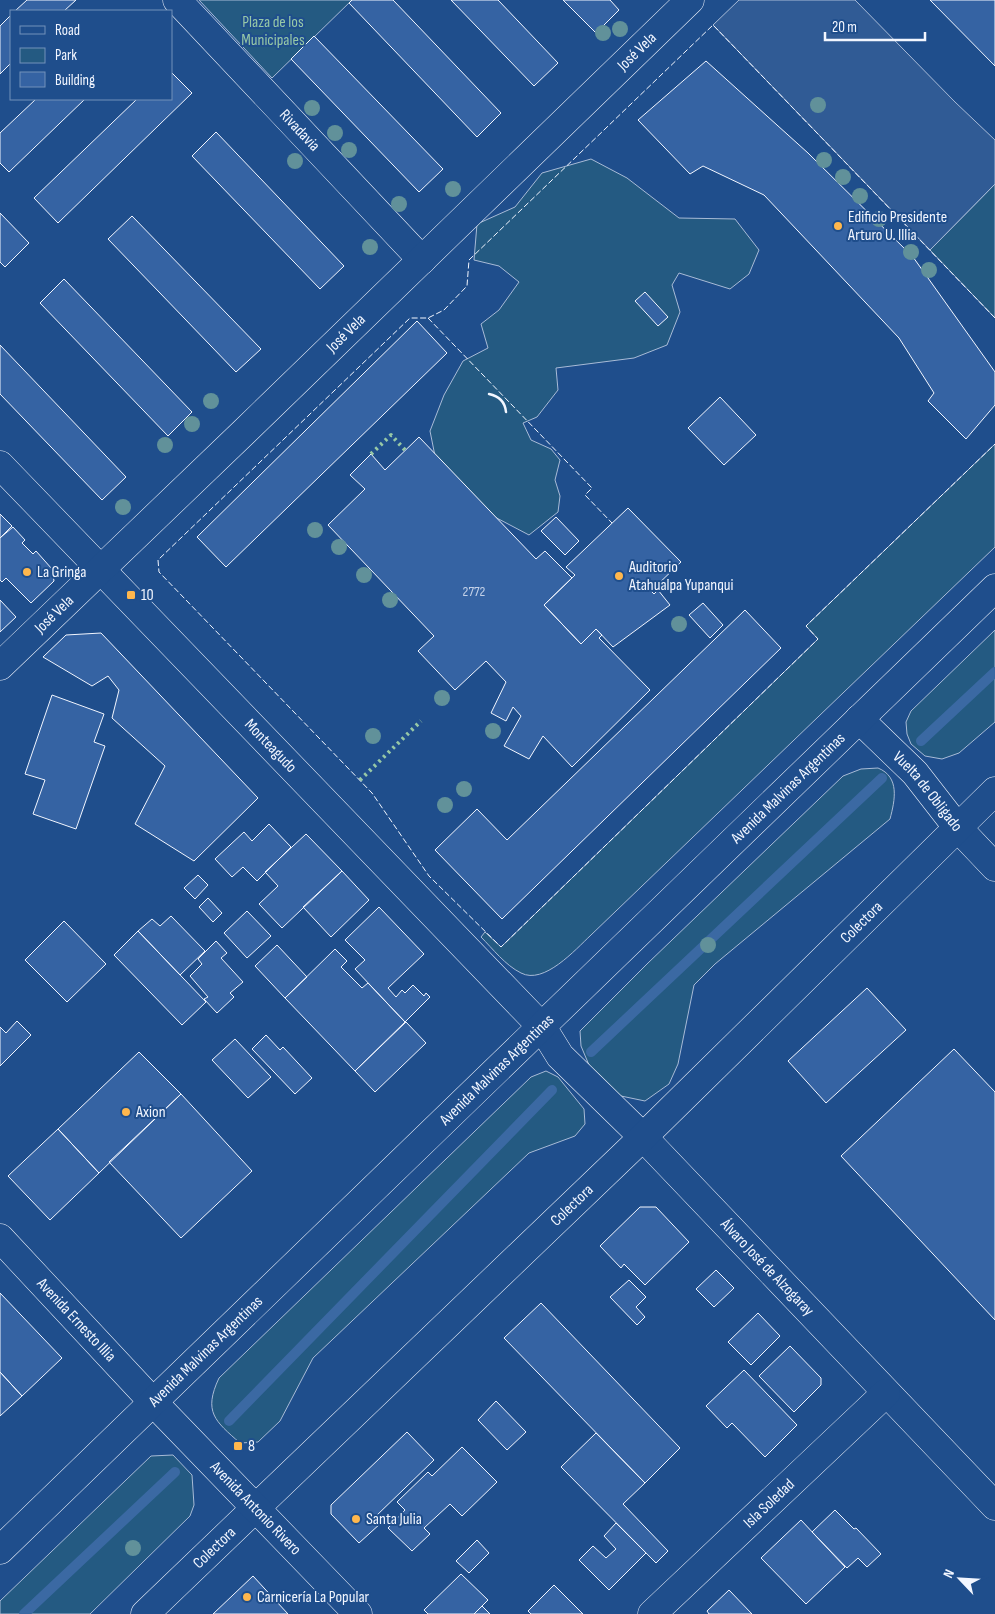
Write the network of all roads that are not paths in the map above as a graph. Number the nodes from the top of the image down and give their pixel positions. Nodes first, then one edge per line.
1 (177, 0) edge
2 (690, 0) edge
3 (422, 260) junction
4 (0, 464) edge
5 (101, 570) junction
6 (995, 588) edge
7 (0, 666) edge
8 (859, 719) junction
9 (995, 791) edge
10 (957, 828) junction
11 (995, 867) edge
12 (542, 1027) junction
13 (643, 1137) junction
14 (0, 1238) edge
15 (886, 1393) junction
16 (154, 1402) junction
17 (995, 1506) edge
18 (256, 1508) junction
19 (0, 1550) edge
20 (145, 1614) edge
21 (358, 1614) edge
22 (652, 1614) edge

1 - 3 street, Rivadavia
2 - 3 street, José Vela
3 - 5 street, José Vela
4 - 5 street, Monteagudo
5 - 7 street, José Vela
5 - 12 street, Monteagudo
6 - 8 street, Avenida Malvinas Argentinas
8 - 10 street, Vuelta de Obligado
8 - 12 street, Avenida Malvinas Argentinas
9 - 10 street, Colectora
10 - 11 street, Vuelta de Obligado
10 - 13 street, Colectora
12 - 13 street, Álvaro José de Alzogaray
12 - 16 street, Avenida Malvinas Argentinas
13 - 15 street, Álvaro José de Alzogaray
13 - 18 street, Colectora
14 - 16 street, Avenida Ernesto Illia
15 - 17 street, Álvaro José de Alzogaray
15 - 22 street, Isla Soledad
16 - 18 street, Avenida Antonio Rivero
16 - 19 street, Avenida Malvinas Argentinas
18 - 20 street, Colectora
18 - 21 street, Avenida Antonio Rivero

